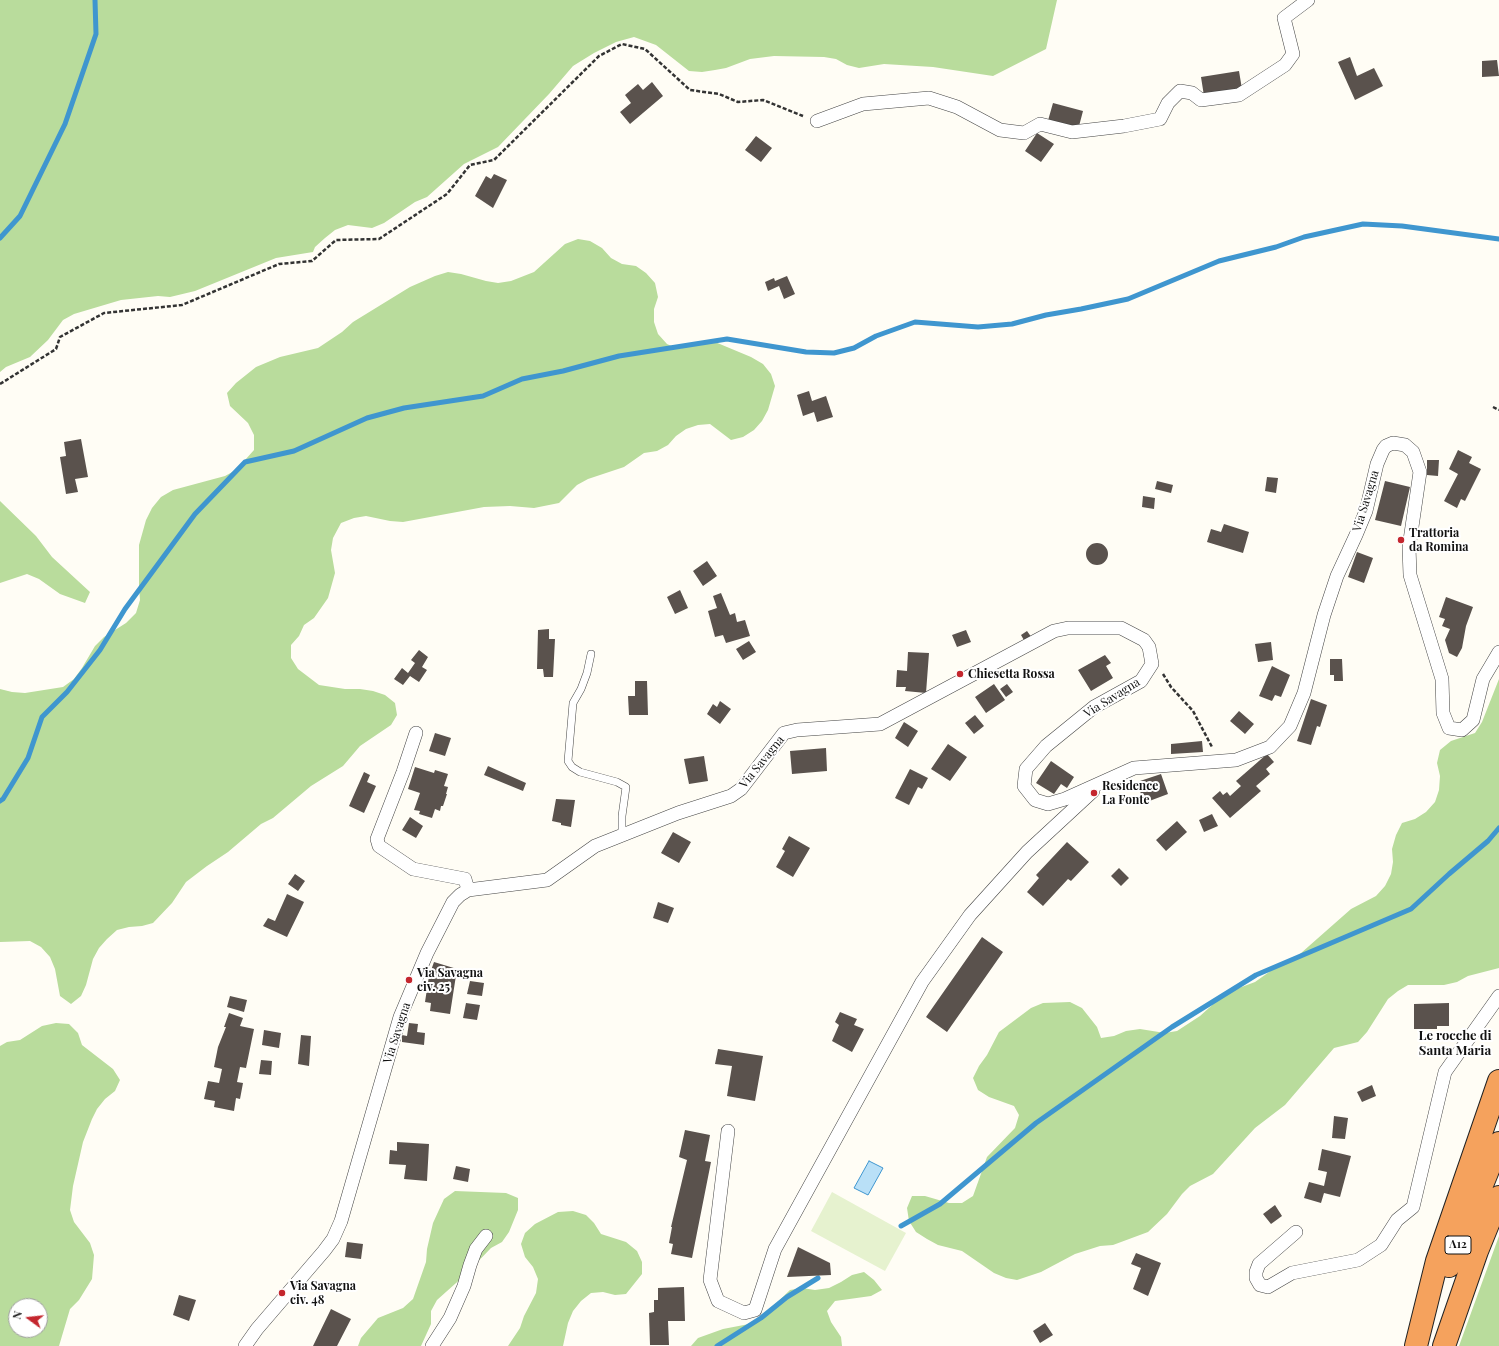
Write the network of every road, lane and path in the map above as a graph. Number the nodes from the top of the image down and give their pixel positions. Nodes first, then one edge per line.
1 (1308, 0) edge
2 (817, 121) joint
3 (0, 384) edge
4 (1493, 407) dead end
5 (1499, 410) edge
6 (1499, 652) edge
7 (591, 654) dead end
8 (1152, 664) junction
9 (416, 732) dead end
10 (1213, 762) junction
11 (1101, 784) junction
12 (622, 836) junction
13 (468, 890) junction
14 (1499, 996) edge
15 (1499, 1081) edge
16 (728, 1131) dead end
17 (1499, 1143) edge
18 (1499, 1197) edge
19 (1296, 1232) dead end
20 (486, 1236) dead end
21 (257, 1329) junction
22 (245, 1346) edge
23 (254, 1346) edge
24 (432, 1346) edge
25 (1417, 1346) edge
26 (1444, 1346) edge

1 - 2 street
2 - 3 path
4 - 5 path
6 - 10 street, Via Savagna
7 - 12 lane
8 - 10 path
8 - 11 street, Via Savagna
8 - 12 street, Via Savagna
9 - 13 street
10 - 11 street, Via Savagna
11 - 16 street
12 - 13 street, Via Savagna
13 - 21 street, Via Savagna
14 - 19 street
15 - 25 highway
17 - 25 highway, A12
18 - 26 highway, A12
20 - 24 street
21 - 22 street, Via Savagna
21 - 23 street

